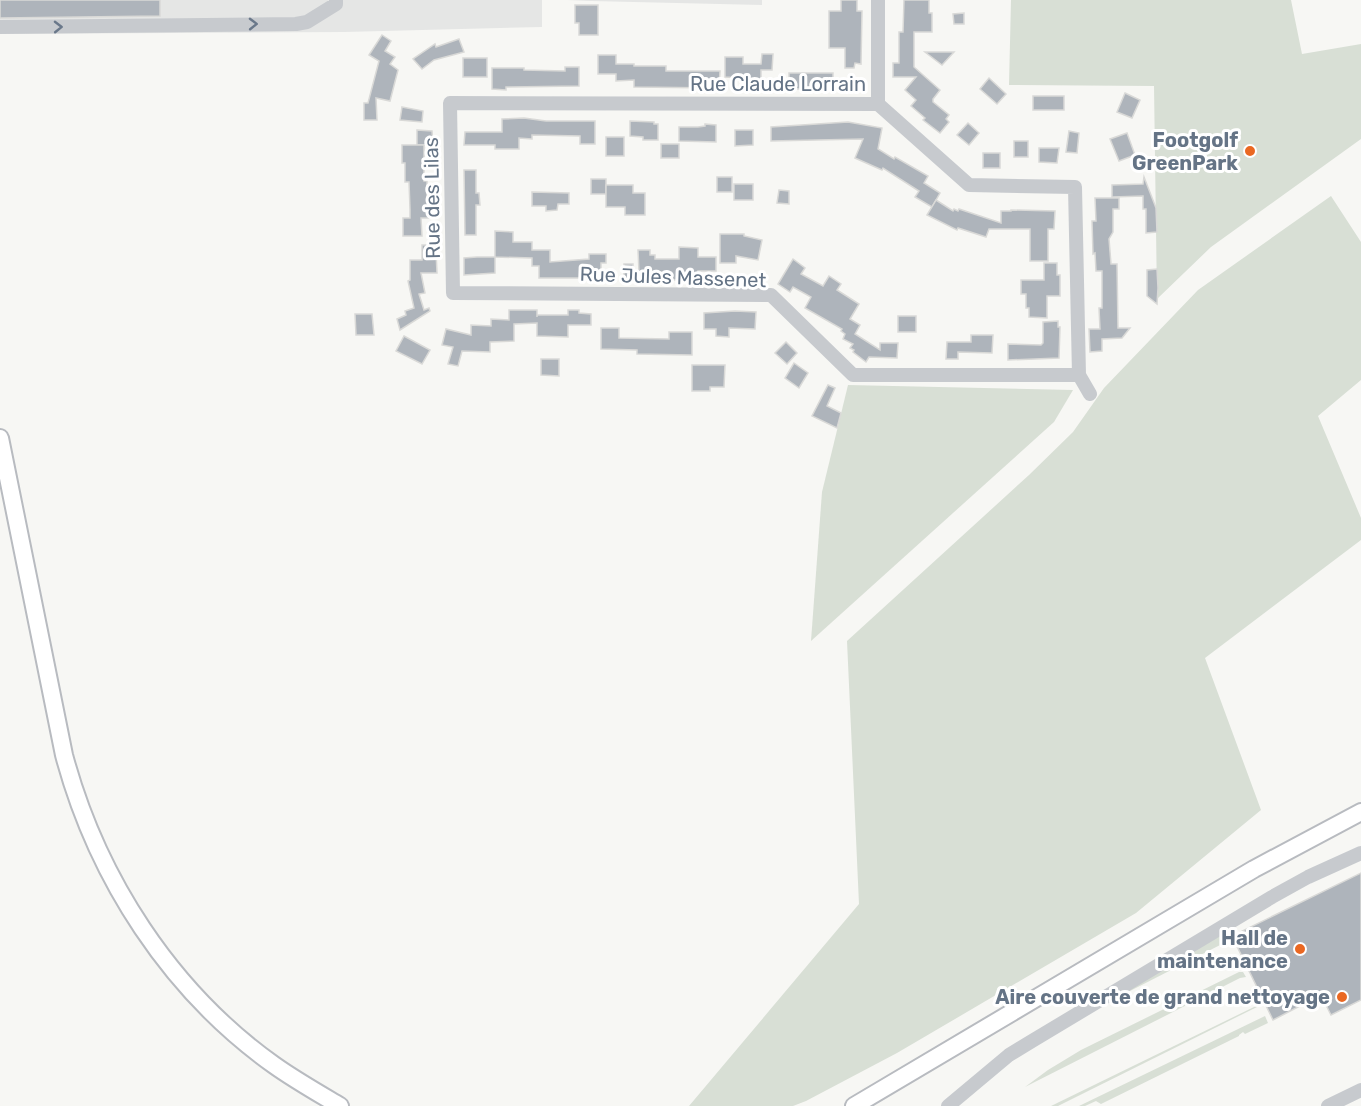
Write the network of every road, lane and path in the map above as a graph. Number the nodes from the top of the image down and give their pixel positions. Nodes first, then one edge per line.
1 (879, 0) edge
2 (336, 2) edge
3 (0, 27) edge
4 (450, 103) joint
5 (878, 104) junction
6 (453, 293) joint
7 (1079, 375) junction
8 (1090, 394) dead end
9 (0, 438) edge
10 (1361, 812) edge
11 (1361, 853) edge
12 (1361, 1090) edge
13 (340, 1106) edge
14 (854, 1106) edge
15 (948, 1106) edge
16 (1328, 1106) edge

1 - 5 street
3 -> 2 street
4 - 5 street, Rue Claude Lorrain
4 - 6 street, Rue des Lilas
5 - 7 street, Rue Claude Lorrain
6 - 7 street, Rue Jules Massenet
7 - 8 street
9 - 13 main road
10 - 14 main road
11 - 15 street
12 - 16 street

